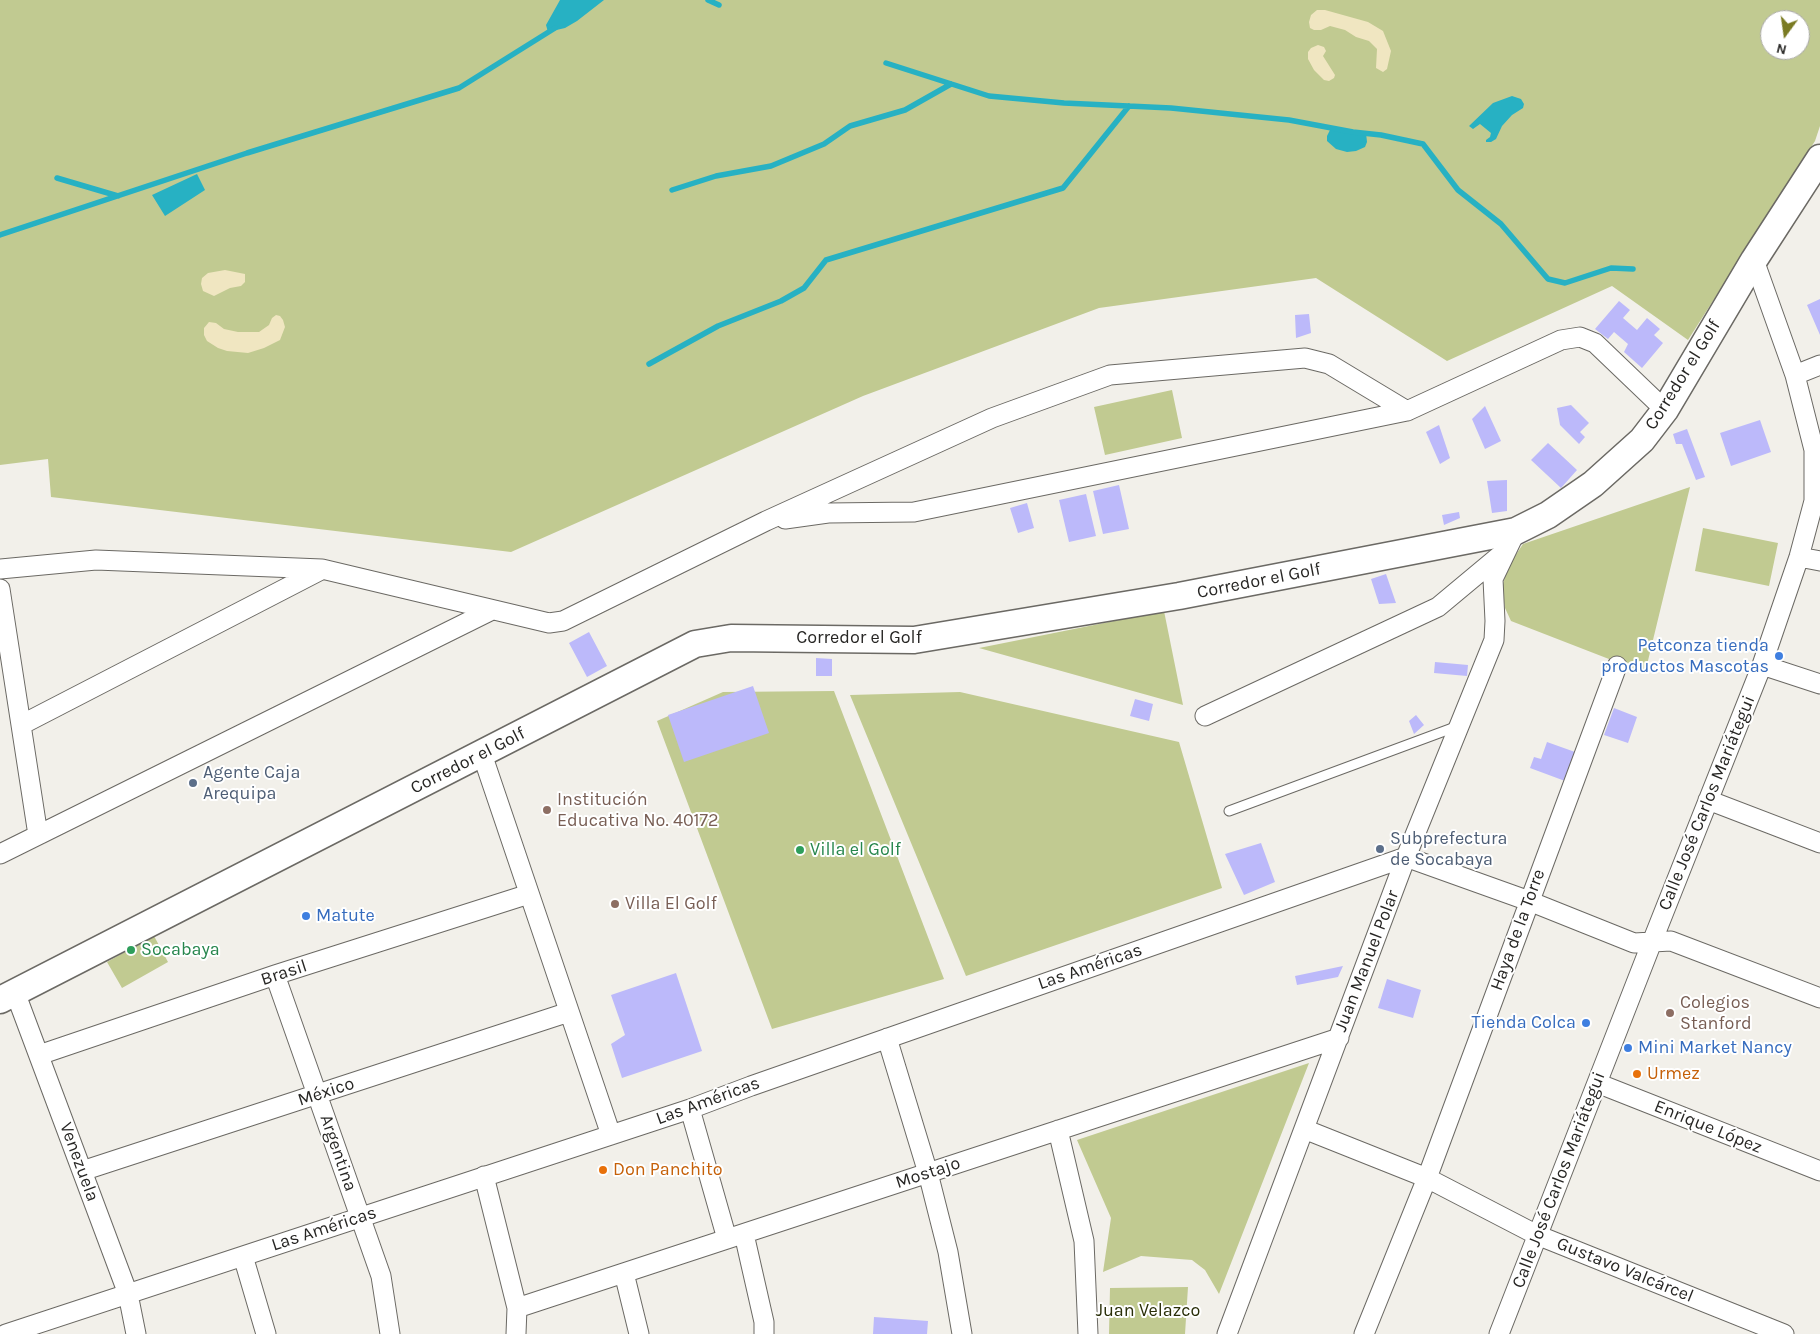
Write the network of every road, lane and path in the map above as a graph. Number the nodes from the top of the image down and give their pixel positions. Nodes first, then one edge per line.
1 (1820, 158) edge
2 (1754, 260) junction
3 (1820, 365) edge
4 (1795, 375) junction
5 (1665, 410) junction
6 (1407, 411) junction
7 (766, 521) junction
8 (1512, 540) junction
9 (1799, 556) junction
10 (1820, 561) edge
11 (0, 569) edge
12 (322, 569) junction
13 (0, 589) edge
14 (492, 610) junction
15 (1762, 665) junction
16 (1617, 666) dead end
17 (1820, 684) edge
18 (1205, 716) dead end
19 (21, 725) junction
20 (1459, 726) junction
21 (482, 754) junction
22 (1708, 800) junction
23 (1229, 811) dead end
24 (38, 835) junction
25 (1820, 843) edge
26 (0, 854) edge
27 (1406, 857) junction
28 (529, 894) junction
29 (1529, 901) junction
30 (1652, 942) junction
31 (275, 975) junction
32 (7, 996) edge
33 (1820, 998) edge
34 (569, 1012) junction
35 (887, 1038) junction
36 (1338, 1038) junction
37 (39, 1055) junction
38 (1597, 1083) junction
39 (317, 1095) junction
40 (690, 1109) junction
41 (1304, 1129) junction
42 (1058, 1130) junction
43 (611, 1135) junction
44 (82, 1171) junction
45 (1820, 1171) edge
46 (928, 1173) junction
47 (484, 1176) junction
48 (1427, 1178) junction
49 (360, 1217) junction
50 (1537, 1235) junction
51 (736, 1236) junction
52 (243, 1256) junction
53 (624, 1273) junction
54 (128, 1294) junction
55 (517, 1308) junction
56 (6, 1334) edge
57 (136, 1334) edge
58 (266, 1334) edge
59 (390, 1334) edge
60 (516, 1334) edge
61 (639, 1334) edge
62 (764, 1334) edge
63 (962, 1334) edge
64 (1088, 1334) edge
65 (1227, 1334) edge
66 (1364, 1334) edge
67 (1499, 1334) edge
68 (1784, 1334) edge

1 - 2 street, Corredor el Golf
2 - 4 street, Calle José Carlos Mariátegui
2 - 5 street, Corredor el Golf
3 - 4 street
4 - 9 street, Calle José Carlos Mariátegui
5 - 6 street
5 - 8 street, Corredor el Golf
6 - 7 street
6 - 7 street
7 - 14 street
8 - 18 street
8 - 20 street, Juan Manuel Polar
8 - 21 street, Corredor el Golf
9 - 10 street
9 - 15 street, Calle José Carlos Mariátegui
11 - 12 street
12 - 14 street
12 - 19 street
13 - 19 street
14 - 24 street
15 - 17 street
15 - 22 street, Calle José Carlos Mariátegui
16 - 29 street, Haya de la Torre
19 - 24 street
20 - 23 lane
20 - 27 street, Juan Manuel Polar
21 - 28 street
21 - 32 street, Corredor el Golf
22 - 25 street
22 - 30 street, Calle José Carlos Mariátegui
24 - 26 street
27 - 29 street
27 - 35 street, Las Américas
27 - 36 street, Juan Manuel Polar
28 - 31 street, Brasil
28 - 34 street
29 - 30 street
29 - 48 street, Haya de la Torre
30 - 33 street
30 - 38 street, Calle José Carlos Mariátegui
31 - 37 street, Brasil
31 - 39 street, Argentina
32 - 37 street, Venezuela
34 - 39 street, México
34 - 43 street
35 - 40 street, Las Américas
35 - 46 street
36 - 41 street, Juan Manuel Polar
36 - 42 street, Mostajo
37 - 44 street, Venezuela
38 - 45 street, Enrique López
38 - 50 street, Calle José Carlos Mariátegui
39 - 44 street, México
39 - 49 street, Argentina
40 - 43 street, Las Américas
40 - 51 street
41 - 48 street, Gustavo Valcárcel
41 - 65 street, Juan Manuel Polar
42 - 46 street, Mostajo
42 - 64 street
43 - 47 street, Las Américas
44 - 54 street, Venezuela
46 - 51 street, Mostajo
46 - 63 street
47 - 49 street, Las Américas
47 - 55 street
48 - 50 street, Gustavo Valcárcel
48 - 66 street, Haya de la Torre
49 - 52 street, Las Américas
49 - 59 street, Argentina
50 - 67 street, Calle José Carlos Mariátegui
50 - 68 street, Gustavo Valcárcel
51 - 53 street, Mostajo
51 - 62 street
52 - 54 street, Las Américas
52 - 58 street
53 - 55 street, Mostajo
53 - 61 street
54 - 56 street, Las Américas
54 - 57 street, Venezuela
55 - 60 street

